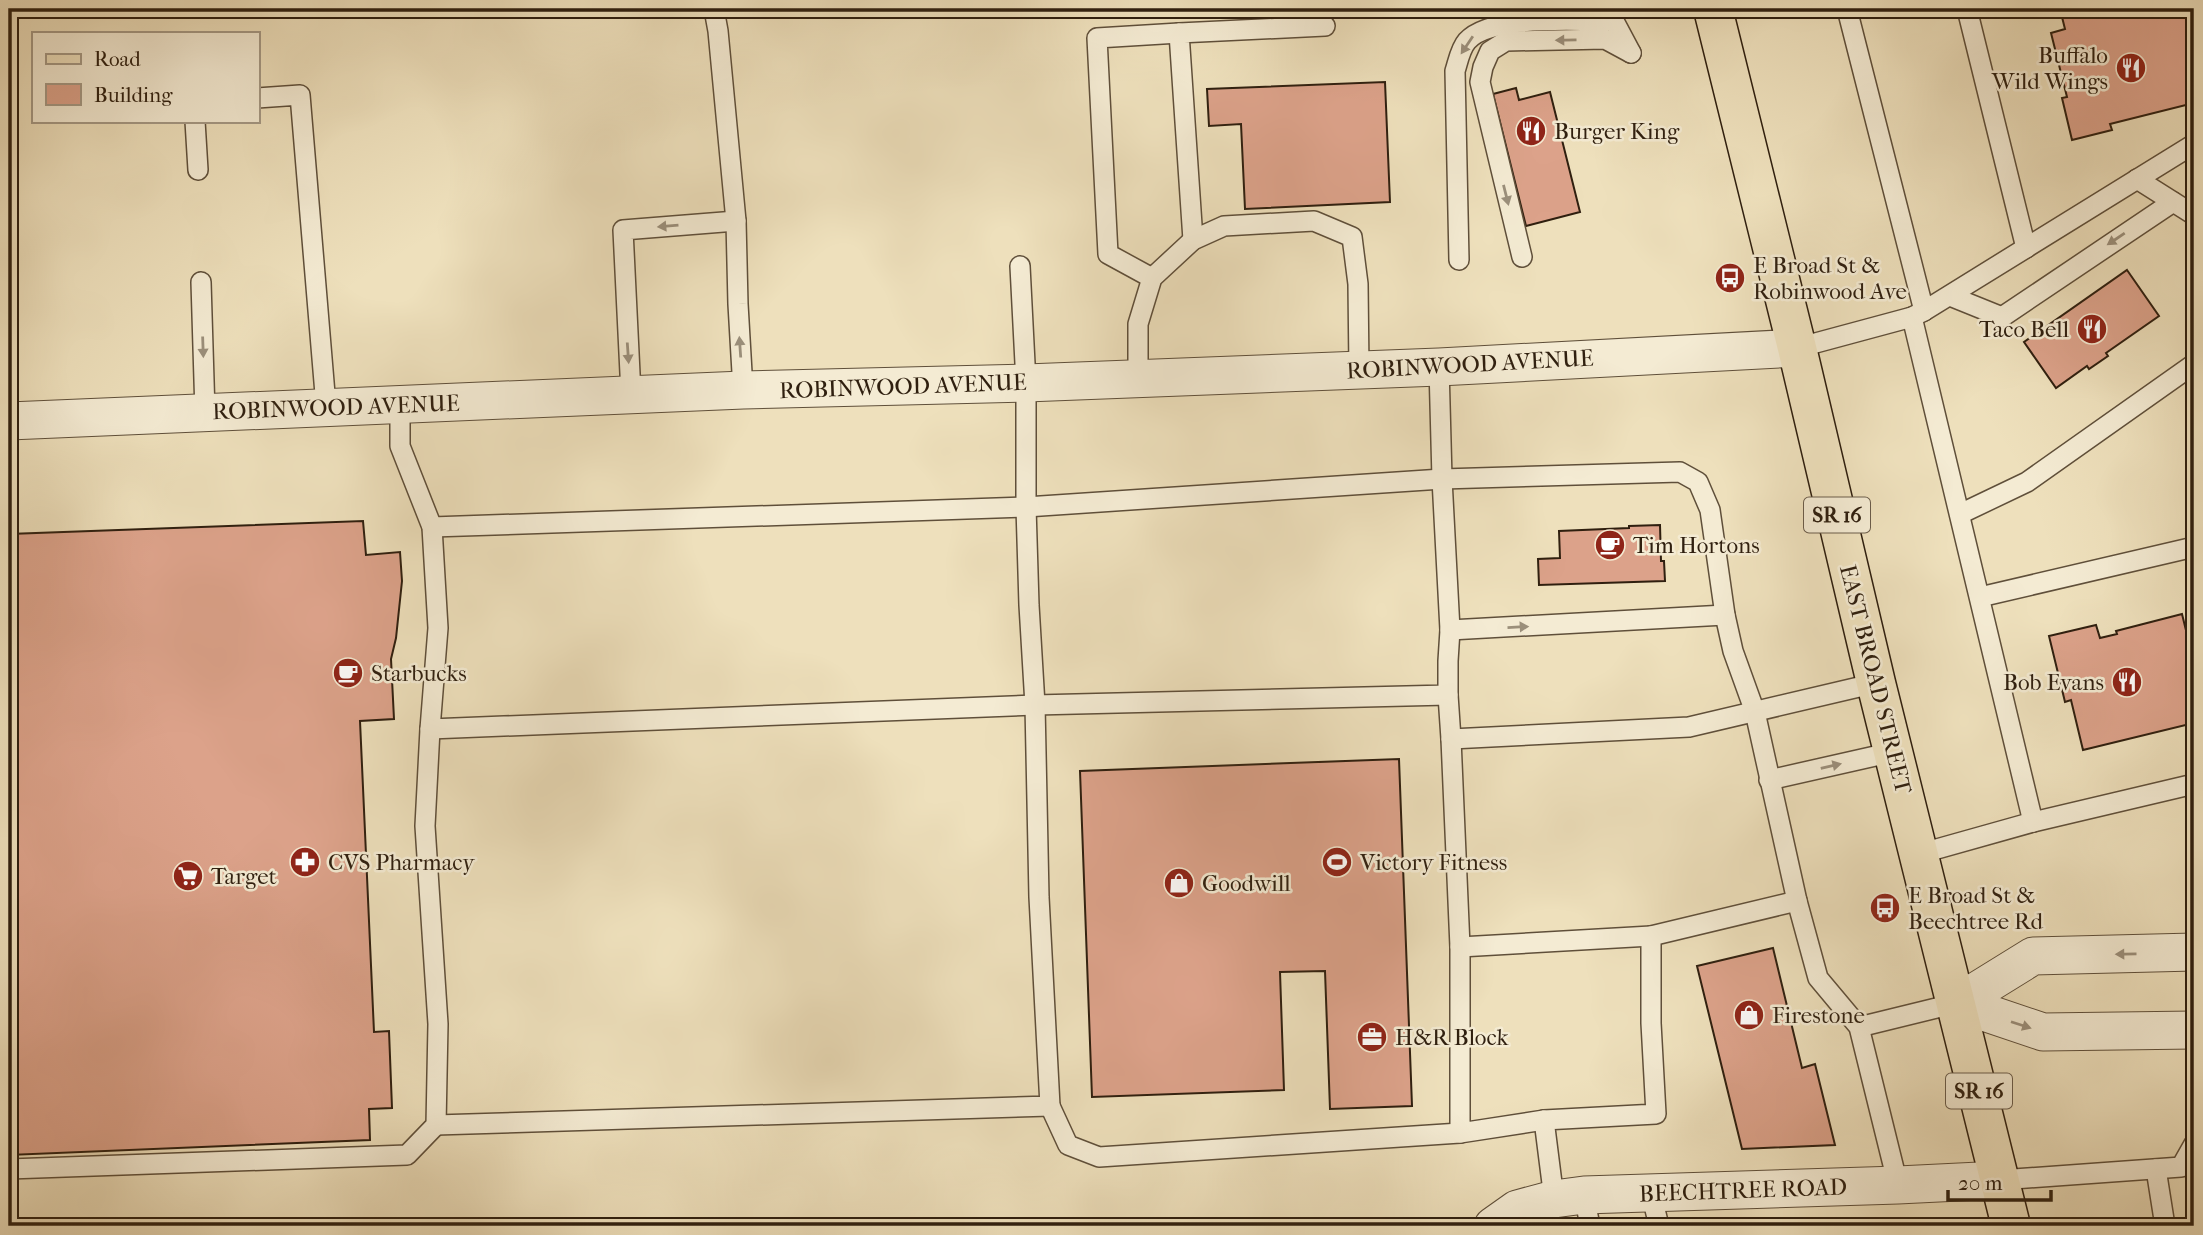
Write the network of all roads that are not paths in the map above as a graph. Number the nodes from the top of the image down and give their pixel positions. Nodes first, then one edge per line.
1 (714, 9) edge
2 (1713, 9) edge
3 (1847, 9) edge
4 (1967, 9) edge
5 (1325, 26) dead end
6 (1179, 33) junction
7 (259, 98) edge
8 (195, 122) edge
9 (2194, 144) edge
10 (198, 170) dead end
11 (2137, 179) junction
12 (2173, 202) junction
13 (2194, 215) edge
14 (736, 221) junction
15 (1194, 240) junction
16 (2026, 248) junction
17 (1522, 257) dead end
18 (1459, 260) dead end
19 (1020, 266) dead end
20 (1152, 278) junction
21 (201, 282) dead end
22 (1950, 296) junction
23 (1918, 314) junction
24 (1797, 348) junction
25 (2194, 364) edge
26 (1439, 367) junction
27 (1359, 370) junction
28 (1138, 378) junction
29 (1026, 383) junction
30 (743, 390) junction
31 (631, 394) junction
32 (400, 404) junction
33 (326, 407) junction
34 (205, 412) junction
35 (9, 421) edge
36 (1442, 479) junction
37 (1026, 507) junction
38 (1960, 514) junction
39 (432, 527) junction
40 (2194, 547) edge
41 (1980, 597) junction
42 (1725, 615) junction
43 (1450, 630) junction
44 (1876, 683) junction
45 (1448, 695) junction
46 (1035, 705) junction
47 (1755, 712) junction
48 (430, 729) junction
49 (1451, 739) junction
50 (1893, 752) junction
51 (1769, 780) junction
52 (2194, 784) edge
53 (2033, 822) junction
54 (1920, 854) junction
55 (1797, 901) junction
56 (1651, 936) junction
57 (1460, 947) junction
58 (2194, 952) edge
59 (1956, 1003) junction
60 (1859, 1027) junction
61 (2194, 1030) edge
62 (1050, 1105) junction
63 (1544, 1120) junction
64 (436, 1125) junction
65 (1460, 1133) junction
66 (2194, 1144) edge
67 (9, 1168) edge
68 (2156, 1169) junction
69 (2000, 1180) junction
70 (1898, 1185) junction
71 (1576, 1207) edge
72 (1655, 1210) edge
73 (1493, 1226) edge
74 (2011, 1226) edge
75 (2165, 1226) edge

1 - 14 lane
2 - 24 main road, EAST BROAD STREET / SR 16
3 - 23 lane
4 - 16 lane
5 - 6 lane
6 - 15 lane
6 - 20 lane
7 - 33 lane
8 - 10 lane
9 - 11 lane
11 - 12 lane
11 - 16 lane
12 - 13 lane
12 -> 22 lane
30 -> 14 lane
14 -> 31 lane
15 - 20 lane
15 - 27 lane
16 - 22 lane
17 - 18 lane
19 - 29 lane
20 - 28 lane
21 -> 34 lane
22 - 23 lane
23 - 24 lane
23 - 38 lane
24 - 26 street, ROBINWOOD AVENUE
24 - 44 main road, EAST BROAD STREET / SR 16
25 - 38 lane
26 - 27 street, ROBINWOOD AVENUE
26 - 36 lane
27 - 28 street, ROBINWOOD AVENUE
28 - 29 street, ROBINWOOD AVENUE
29 - 30 street, ROBINWOOD AVENUE
29 - 37 lane
30 - 31 street, ROBINWOOD AVENUE
31 - 32 street, ROBINWOOD AVENUE
32 - 33 street, ROBINWOOD AVENUE
32 - 39 lane
33 - 34 street, ROBINWOOD AVENUE
34 - 35 street, ROBINWOOD AVENUE
36 - 37 lane
36 - 42 lane
36 - 43 lane
37 - 39 lane
37 - 46 lane
38 - 41 lane
39 - 48 lane
40 - 41 lane
41 - 53 lane
43 -> 42 lane
42 - 47 lane
43 - 45 lane
44 - 47 lane
44 - 50 main road, EAST BROAD STREET / SR 16
45 - 46 lane
45 - 49 lane
46 - 48 lane
46 - 62 lane
47 - 49 lane
47 - 51 lane
48 - 64 lane
49 - 57 lane
51 -> 50 lane
50 - 54 main road, EAST BROAD STREET / SR 16
51 - 55 lane
52 - 53 lane
53 - 54 lane
54 - 59 main road, EAST BROAD STREET / SR 16
55 - 56 lane
55 - 60 lane
56 - 57 lane
56 - 63 lane
57 - 65 lane
58 -> 59 street
59 - 60 lane
59 -> 61 street
59 - 69 main road, EAST BROAD STREET / SR 16
60 - 70 lane
62 - 64 lane
62 - 65 lane
63 - 65 lane
63 - 71 lane
64 - 67 lane
66 - 68 lane
68 - 69 lane
68 - 75 lane
69 - 70 street, BEECHTREE ROAD
69 - 74 main road, EAST BROAD STREET / SR 16
70 - 72 street, BEECHTREE ROAD
71 - 72 street, BEECHTREE ROAD
71 - 73 street, BEECHTREE ROAD

